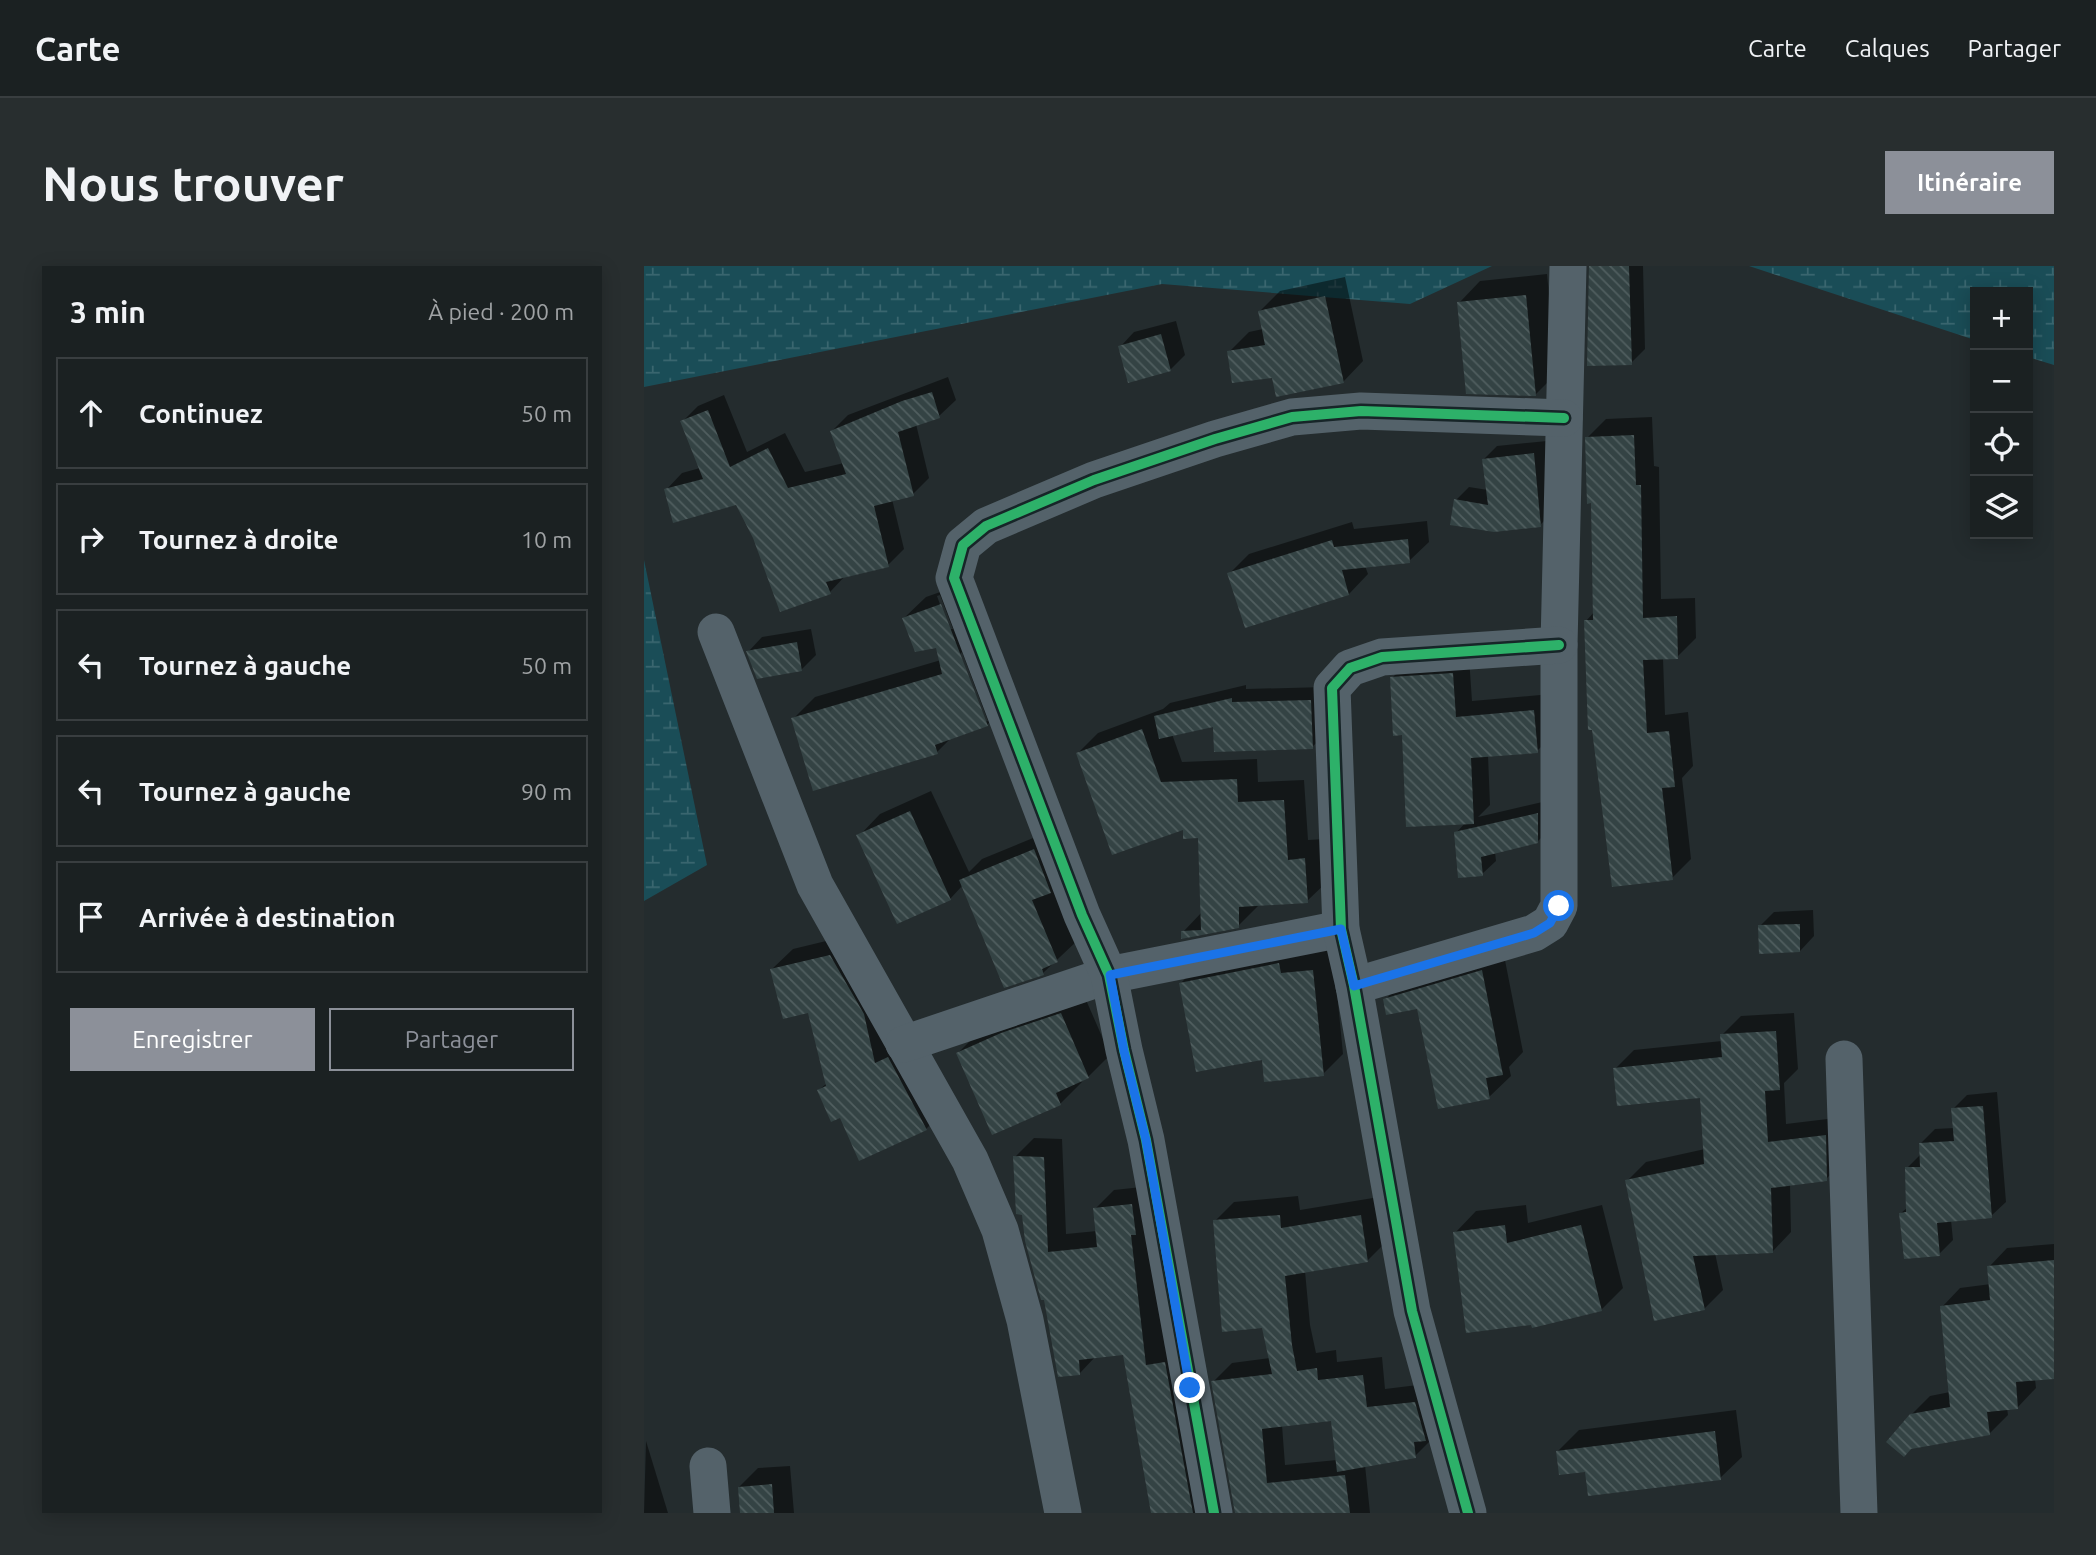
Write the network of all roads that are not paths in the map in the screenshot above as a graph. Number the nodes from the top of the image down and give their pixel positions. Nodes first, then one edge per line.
1 (1568, 266) edge
2 (1564, 418) junction
3 (716, 632) dead end
4 (1559, 645) junction
5 (1341, 929) junction
6 (1110, 975) junction
7 (1354, 986) junction
8 (904, 1044) junction
9 (1844, 1059) dead end
10 (708, 1466) dead end
11 (712, 1513) edge
12 (1063, 1513) edge
13 (1214, 1513) edge
14 (1468, 1513) edge
15 (1859, 1513) edge

1 - 2 street
2 - 4 street
2 - 6 street
3 - 8 street
4 - 5 street
4 - 7 street
5 - 6 street
5 - 7 street
6 - 8 street
6 - 13 street
7 - 14 street
8 - 12 street
9 - 15 street
10 - 11 street

